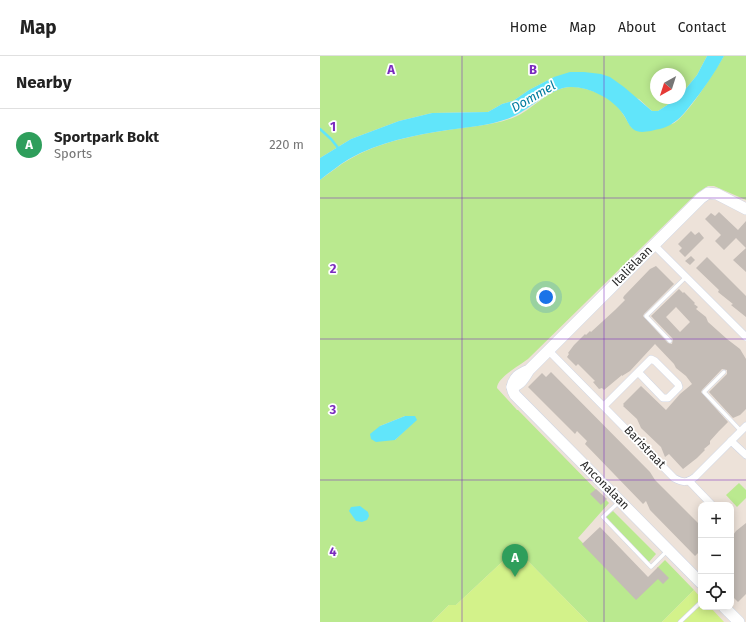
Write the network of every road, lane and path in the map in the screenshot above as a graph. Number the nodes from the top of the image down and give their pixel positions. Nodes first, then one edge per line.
1 (746, 209) edge
2 (654, 245) junction
3 (686, 277) junction
4 (746, 337) edge
5 (670, 341) dead end
6 (549, 351) junction
7 (638, 372) junction
8 (724, 372) dead end
9 (512, 387) joint
10 (604, 406) junction
11 (744, 428) edge
12 (731, 440) junction
13 (746, 455) edge
14 (689, 481) junction
15 (621, 501) junction
16 (709, 502) edge
17 (668, 550) junction
18 (698, 580) edge
19 (698, 605) edge
20 (727, 610) edge
21 (680, 622) edge
22 (739, 622) edge

1 - 2 street, Italiëlaan
2 - 3 street
2 - 6 street, Italiëlaan
3 - 4 street
3 - 5 lane
6 - 9 street, Italiëlaan
6 - 10 street, Baristraat
7 - 7 street
7 - 10 street
8 - 11 lane
9 - 15 street, Anconalaan
10 - 14 street, Baristraat
11 - 12 street
12 - 13 street
12 - 14 street
14 - 16 street, Baristraat
15 - 17 street, Anconalaan
15 - 17 lane
17 - 18 street, Anconalaan
19 - 21 lane
20 - 22 street

